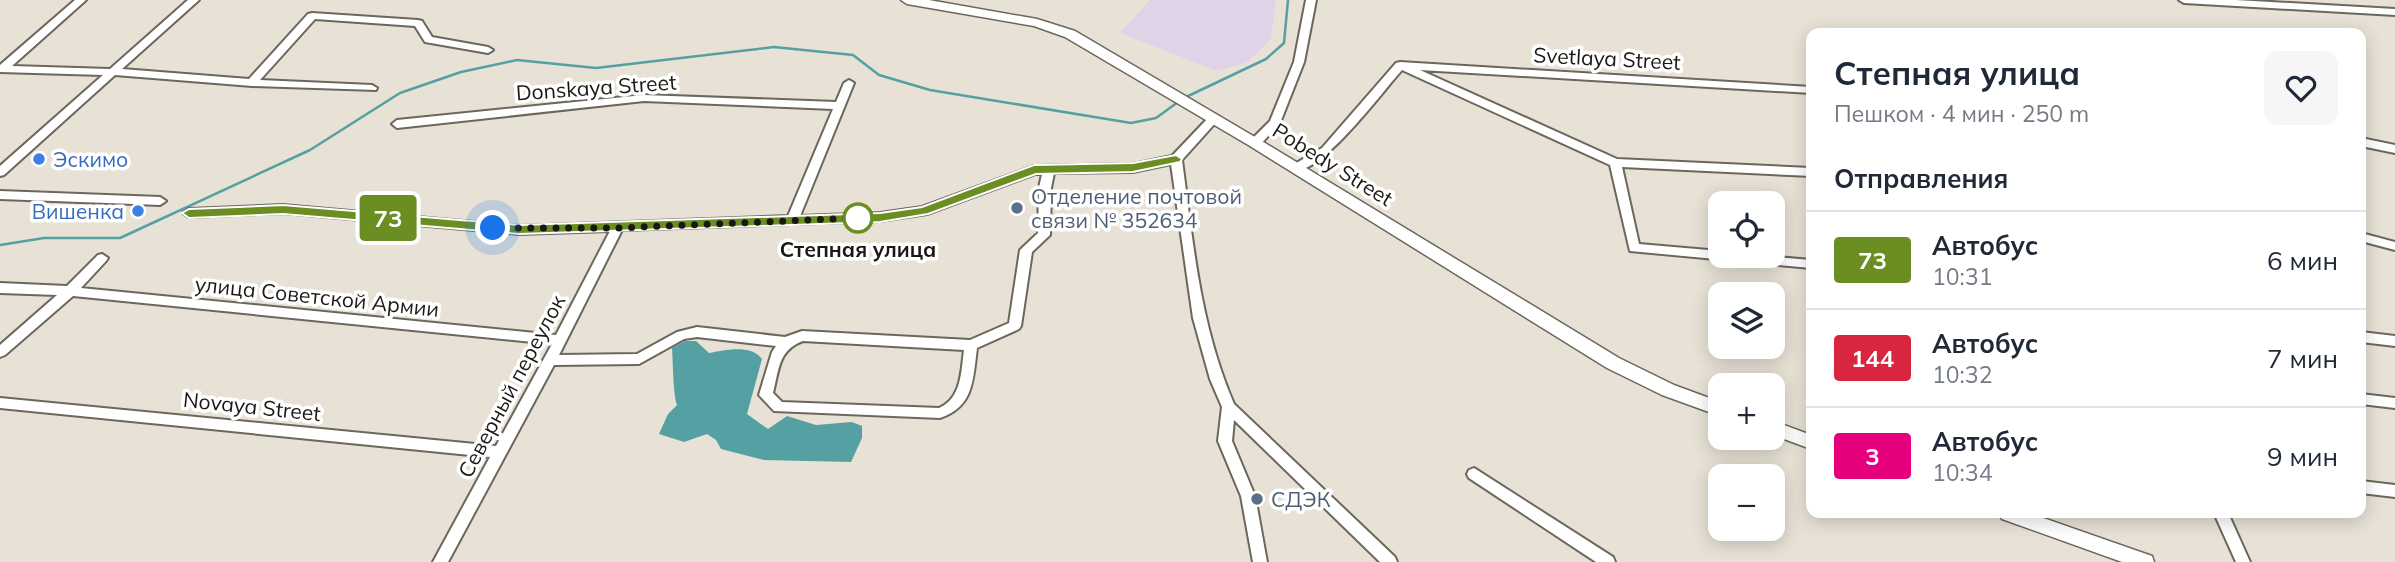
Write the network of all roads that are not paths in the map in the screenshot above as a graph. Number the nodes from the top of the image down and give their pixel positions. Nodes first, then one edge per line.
1 (81, 0) edge
2 (194, 0) edge
3 (907, 0) edge
4 (1311, 0) edge
5 (2184, 0) edge
6 (977, 6) edge
7 (2395, 12) edge
8 (488, 50) dead end
9 (1400, 65) junction
10 (1, 69) edge
11 (116, 72) junction
12 (252, 83) junction
13 (849, 83) dead end
14 (372, 88) dead end
15 (1806, 90) edge
16 (840, 106) junction
17 (1214, 118) junction
18 (397, 124) dead end
19 (1255, 142) junction
20 (2366, 143) edge
21 (2395, 149) edge
22 (1176, 159) junction
23 (1615, 163) junction
24 (1297, 168) junction
25 (1049, 169) junction
26 (0, 172) edge
27 (1806, 173) edge
28 (0, 195) edge
29 (160, 201) dead end
30 (189, 213) dead end
31 (792, 220) junction
32 (617, 228) junction
33 (2366, 238) edge
34 (2395, 246) edge
35 (102, 258) dead end
36 (1806, 264) edge
37 (0, 288) edge
38 (70, 291) junction
39 (2366, 338) edge
40 (560, 340) junction
41 (2395, 341) edge
42 (786, 342) junction
43 (971, 345) junction
44 (0, 352) edge
45 (550, 360) junction
46 (2366, 400) edge
47 (0, 403) edge
48 (2395, 403) edge
49 (1708, 405) edge
50 (1229, 407) junction
51 (1785, 432) edge
52 (1806, 440) edge
53 (499, 452) junction
54 (1474, 474) dead end
55 (2366, 488) edge
56 (2395, 491) edge
57 (2022, 518) edge
58 (2223, 518) edge
59 (440, 562) edge
60 (1260, 562) edge
61 (1390, 562) edge
62 (1608, 562) edge
63 (2145, 562) edge
64 (2243, 562) edge

1 - 10 street
2 - 11 street
3 - 6 street, Pobedy Street
4 - 19 street
5 - 7 street
6 - 17 street, Pobedy Street
8 - 12 street
9 - 15 street, Svetlaya Street
9 - 23 street
9 - 24 street
10 - 11 street
11 - 12 street
11 - 26 street
12 - 14 street
13 - 16 street
16 - 18 street, Donskaya Street
16 - 31 street
17 - 19 street, Pobedy Street
17 - 22 street
19 - 24 street, Pobedy Street
20 - 21 street
22 - 25 street
22 - 50 street
23 - 27 street
23 - 36 street
24 - 49 street, Pobedy Street
25 - 31 street
25 - 43 street
28 - 29 street
30 - 32 street
31 - 32 street
32 - 40 street, Северный переулок
33 - 34 street
35 - 38 street
37 - 38 street, улица Советской Армии
38 - 40 street, улица Советской Армии
38 - 44 street
39 - 41 street
40 - 45 street, Северный переулок
42 - 43 street
42 - 43 street
42 - 45 street
45 - 53 street, Северный переулок
46 - 48 street
47 - 53 street, Novaya Street
50 - 60 street
50 - 61 street
51 - 52 street
53 - 59 street, Северный переулок
54 - 62 street
55 - 56 street
57 - 63 street
58 - 64 street

